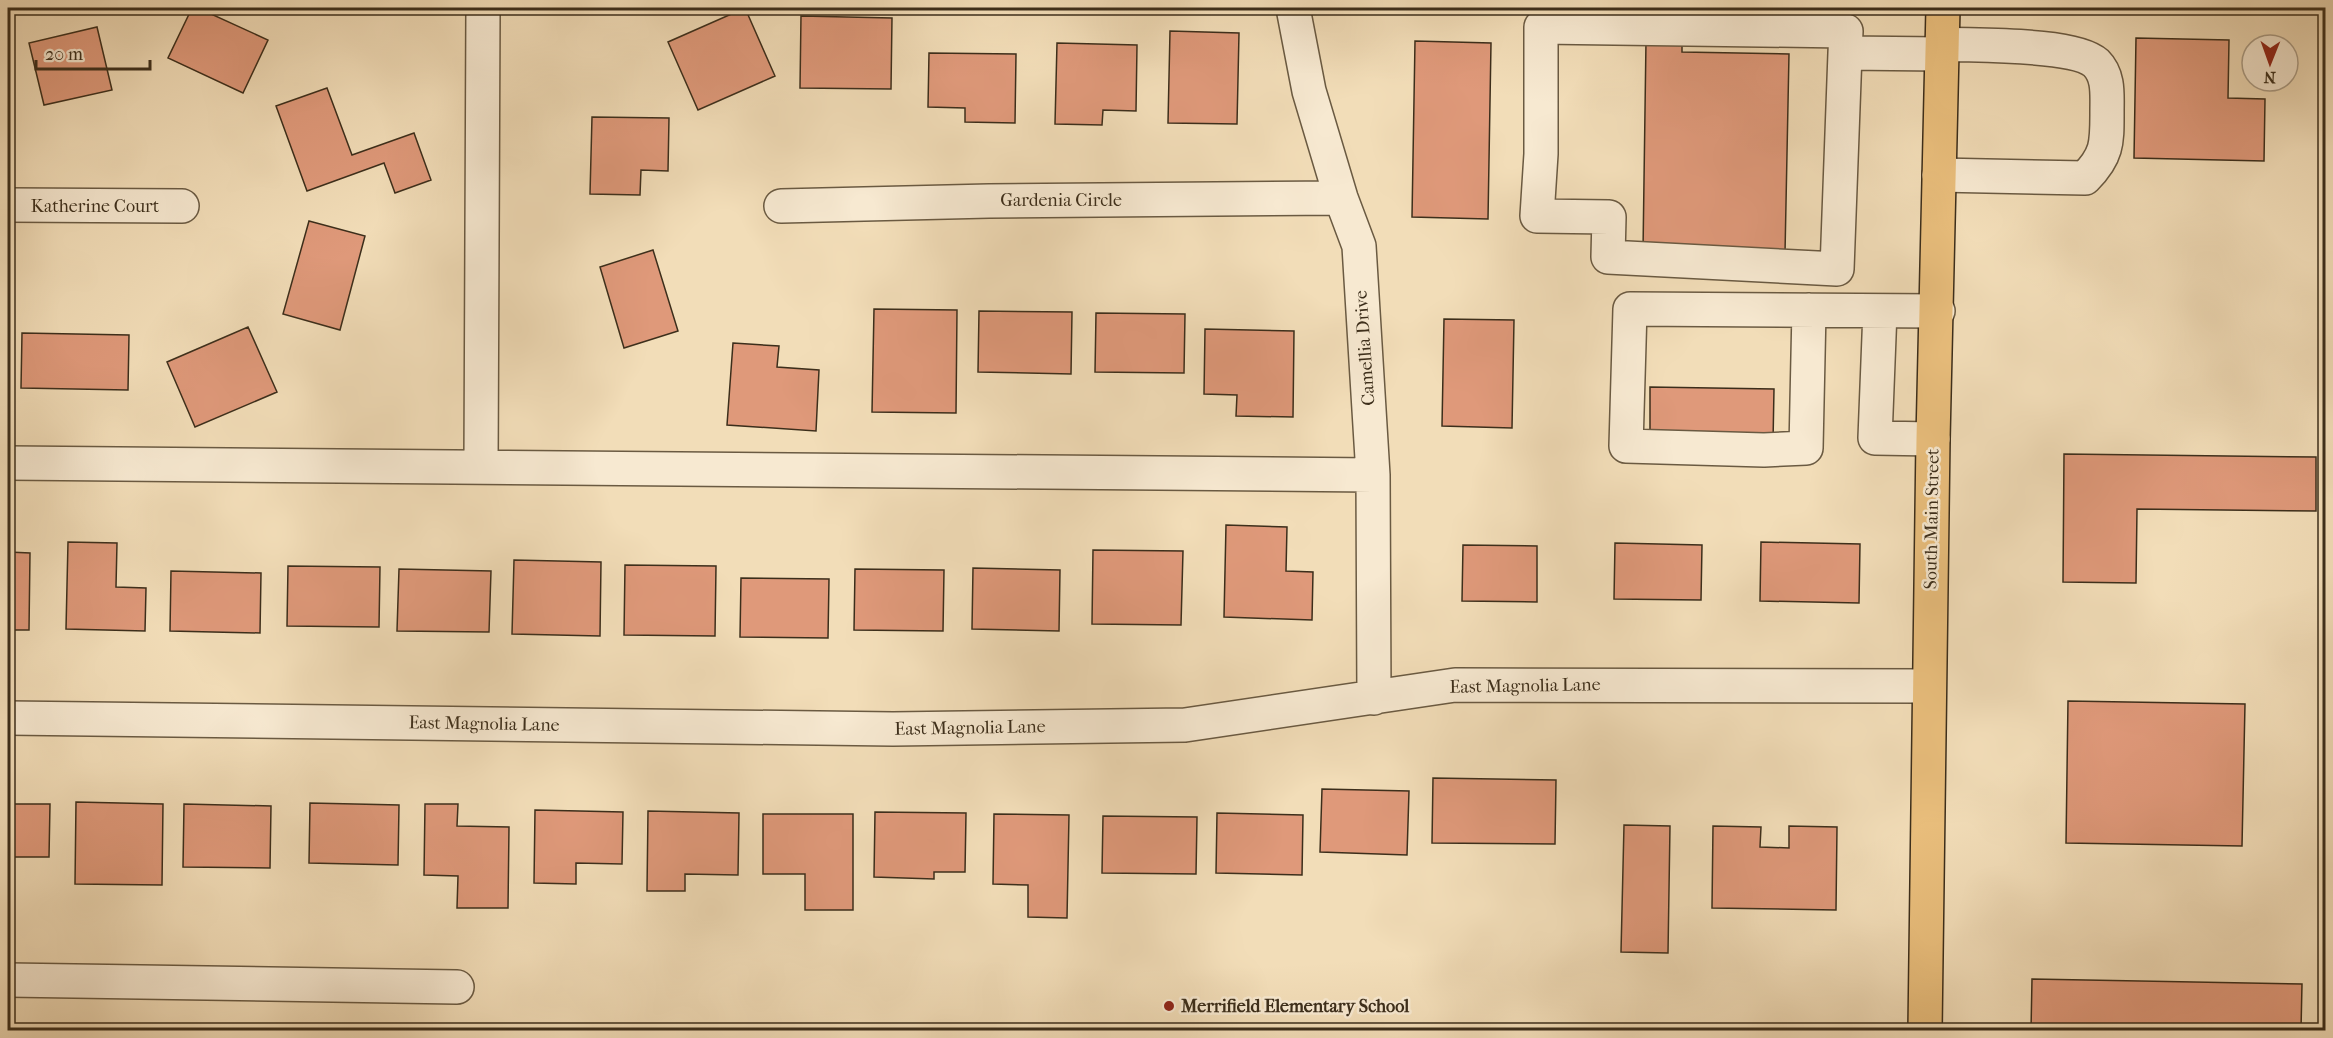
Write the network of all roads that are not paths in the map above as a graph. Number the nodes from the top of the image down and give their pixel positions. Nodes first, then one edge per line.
1 (483, 8) edge
2 (1293, 8) edge
3 (1943, 8) edge
4 (1942, 49) junction
5 (1845, 53) junction
6 (1939, 175) junction
7 (1341, 198) junction
8 (8, 205) edge
9 (182, 206) dead end
10 (781, 206) dead end
11 (1809, 310) junction
12 (1880, 311) junction
13 (1938, 311) junction
14 (1933, 439) junction
15 (8, 463) edge
16 (481, 466) junction
17 (1373, 475) junction
18 (1929, 686) junction
19 (1374, 698) junction
20 (8, 718) edge
21 (8, 980) edge
22 (457, 987) dead end
23 (1925, 1030) edge

1 - 16 street
2 - 7 street, Camellia Drive
3 - 4 main road, South Main Street
4 - 5 street
4 - 6 main road, South Main Street
4 - 6 street
5 - 5 street
6 - 13 main road, South Main Street
7 - 10 street, Gardenia Circle
7 - 17 street, Camellia Drive
8 - 9 street, Katherine Court
11 - 11 street
11 - 12 street
12 - 13 street
12 - 14 street
13 - 14 main road, South Main Street
14 - 18 main road, South Main Street
15 - 16 street
16 - 17 street
17 - 19 street, Camellia Drive
18 - 19 street, East Magnolia Lane
18 - 23 main road, South Main Street
19 - 20 street, East Magnolia Lane
21 - 22 street

